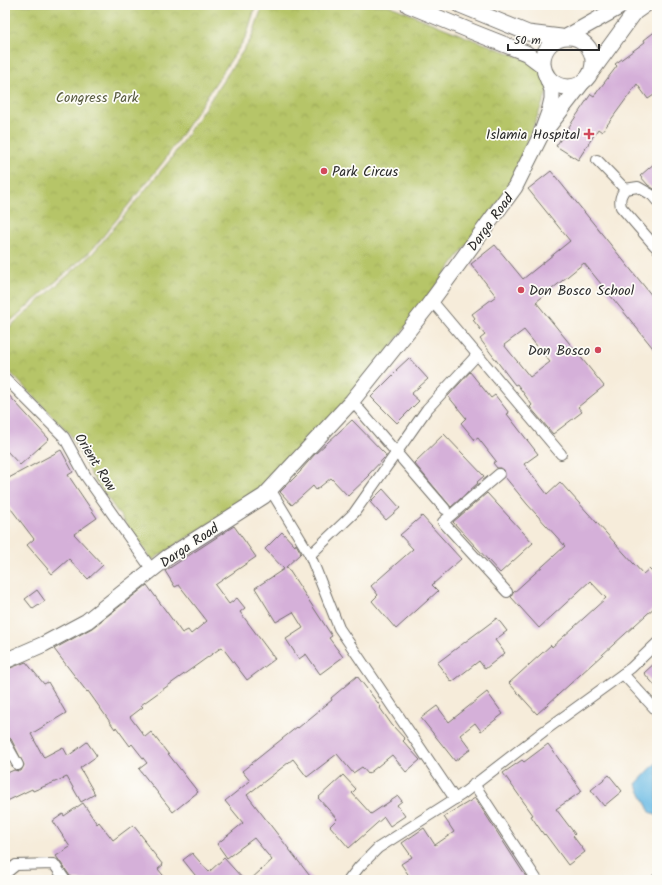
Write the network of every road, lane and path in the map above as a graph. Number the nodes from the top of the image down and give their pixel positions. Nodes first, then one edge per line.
1 (408, 5) edge
2 (460, 5) edge
3 (623, 5) edge
4 (645, 5) edge
5 (564, 37) junction
6 (544, 69) junction
7 (592, 70) junction
8 (582, 83) junction
9 (540, 137) junction
10 (597, 160) dead end
11 (625, 189) junction
12 (657, 201) edge
13 (657, 248) edge
14 (432, 301) junction
15 (478, 355) junction
16 (5, 378) edge
17 (352, 401) junction
18 (396, 453) junction
19 (561, 454) dead end
20 (499, 474) dead end
21 (270, 489) junction
22 (445, 509) dead end
23 (310, 555) junction
24 (152, 570) junction
25 (507, 592) dead end
26 (657, 643) edge
27 (5, 661) edge
28 (623, 674) junction
29 (657, 711) edge
30 (5, 742) edge
31 (18, 765) dead end
32 (474, 784) junction
33 (455, 799) junction
34 (5, 874) edge
35 (65, 880) edge
36 (349, 880) edge
37 (537, 880) edge

1 - 6 main road
2 - 5 main road
3 - 5 main road
4 - 7 main road
5 - 6 main road
5 - 7 main road
6 - 8 main road
6 - 9 main road, Darga Road
7 - 8 main road
8 - 9 main road, Darga Road
9 - 14 main road, Darga Road
10 - 11 street
11 - 12 street
11 - 13 street
14 - 15 street
14 - 17 main road, Darga Road
15 - 18 street
15 - 19 street
16 - 24 street, Orient Row
17 - 18 street
17 - 21 main road, Darga Road
18 - 22 street
18 - 23 street
20 - 25 street
21 - 23 street
21 - 24 main road, Darga Road
23 - 33 street
24 - 27 main road, Darga Road
26 - 28 street
28 - 29 street
28 - 32 street
30 - 31 street
32 - 33 street
32 - 37 street
33 - 36 street
34 - 35 street

